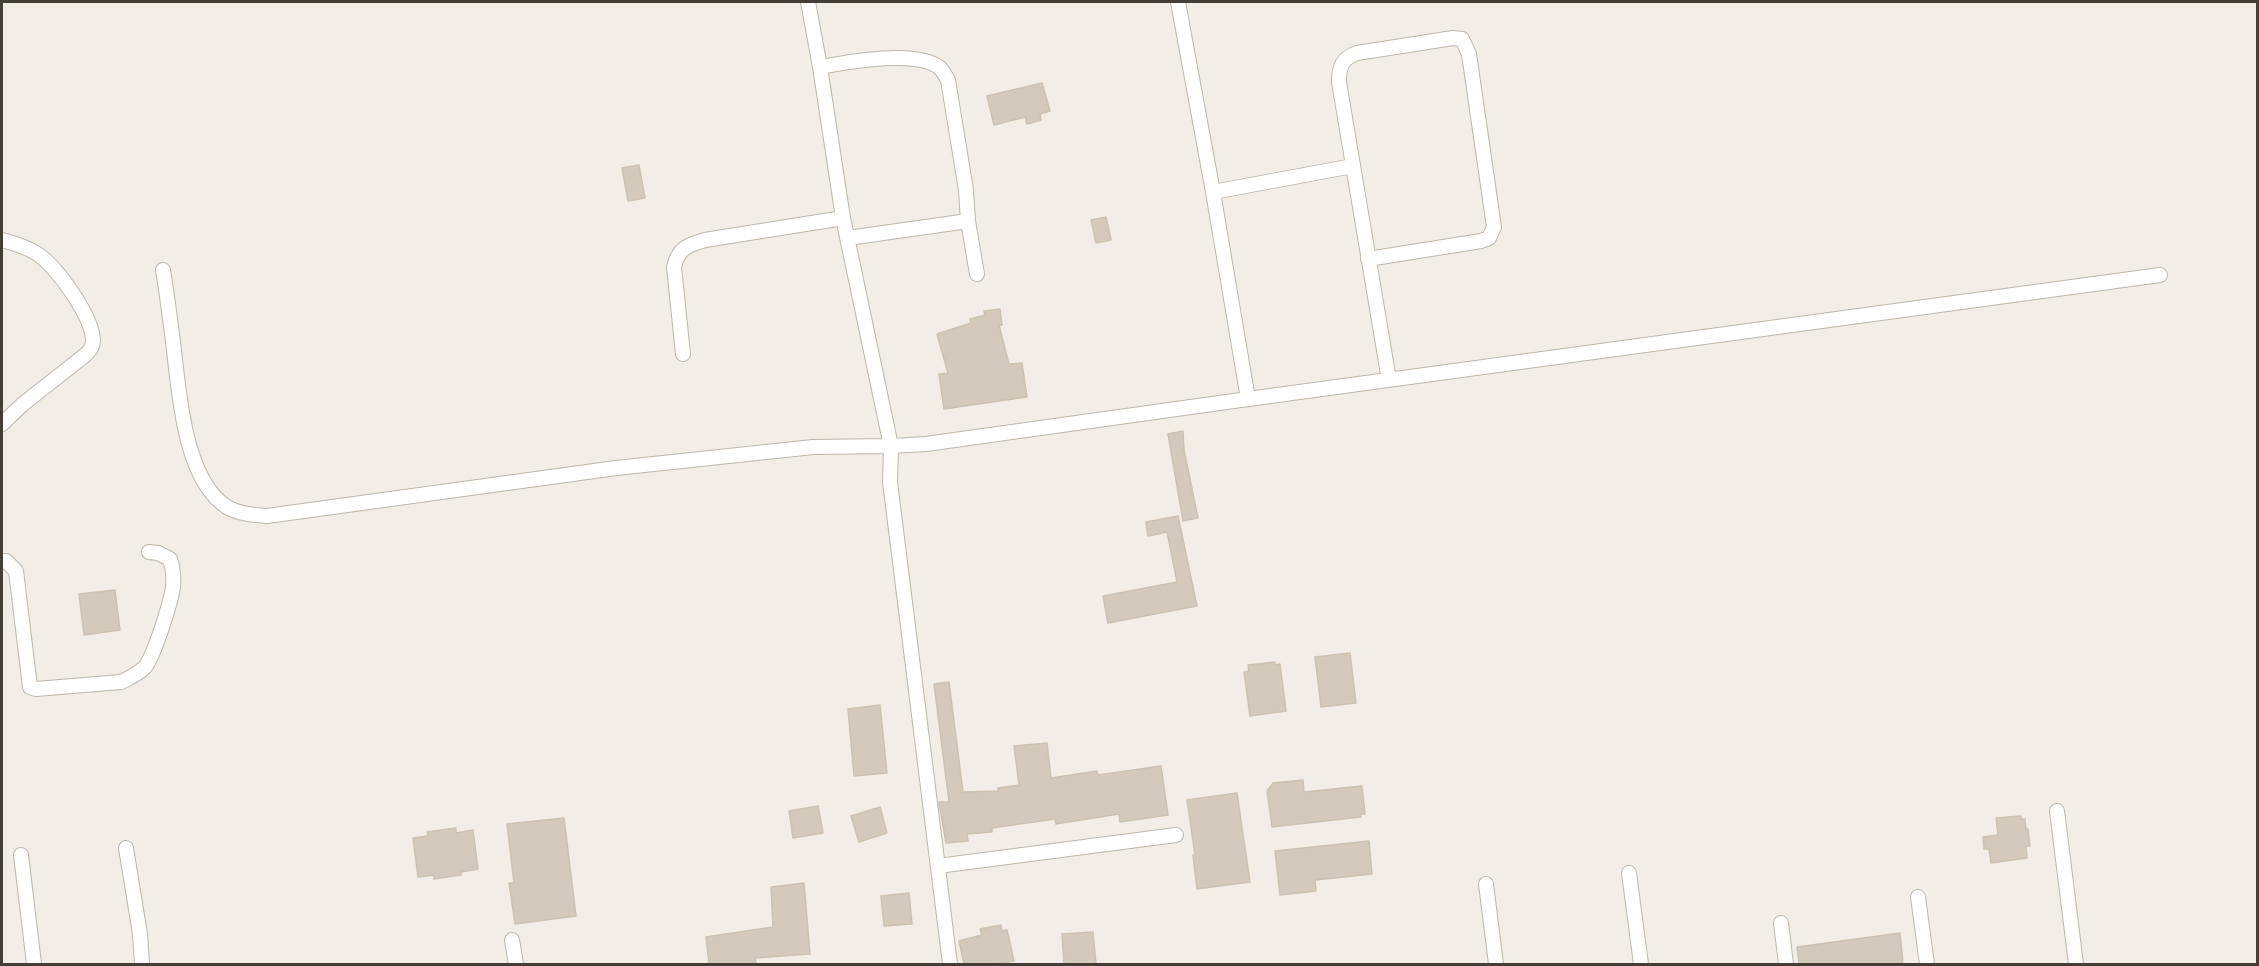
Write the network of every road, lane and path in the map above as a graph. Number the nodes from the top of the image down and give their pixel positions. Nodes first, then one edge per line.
1 (808, 2) edge
2 (1178, 2) edge
3 (820, 67) junction
4 (1353, 166) junction
5 (1213, 192) junction
6 (843, 218) junction
7 (968, 221) junction
8 (848, 238) junction
9 (2, 240) edge
10 (1368, 259) junction
11 (163, 270) dead end
12 (977, 274) dead end
13 (2160, 275) dead end
14 (683, 354) dead end
15 (1389, 380) junction
16 (1248, 399) junction
17 (2, 424) edge
18 (891, 446) junction
19 (149, 552) dead end
20 (2, 561) edge
21 (2057, 811) dead end
22 (1176, 835) dead end
23 (126, 848) dead end
24 (21, 855) dead end
25 (938, 866) junction
26 (1629, 873) dead end
27 (1486, 884) dead end
28 (1918, 897) dead end
29 (1781, 923) dead end
30 (512, 940) dead end
31 (34, 964) edge
32 (142, 964) edge
33 (516, 964) edge
34 (950, 964) edge
35 (1496, 964) edge
36 (1641, 964) edge
37 (1786, 964) edge
38 (1927, 964) edge
39 (2076, 964) edge

1 - 3 street
2 - 5 street
3 - 6 street
3 - 7 street
4 - 5 street
4 - 10 street
4 - 10 street
5 - 16 street
6 - 8 street
6 - 14 street
7 - 8 street
7 - 12 street
8 - 18 street
9 - 17 street
10 - 15 street
11 - 18 street
13 - 15 street
15 - 16 street
16 - 18 street
18 - 25 street
19 - 20 street
21 - 39 street
22 - 25 street
23 - 32 street
24 - 31 street
25 - 34 street
26 - 36 street
27 - 35 street
28 - 38 street
29 - 37 street
30 - 33 street

